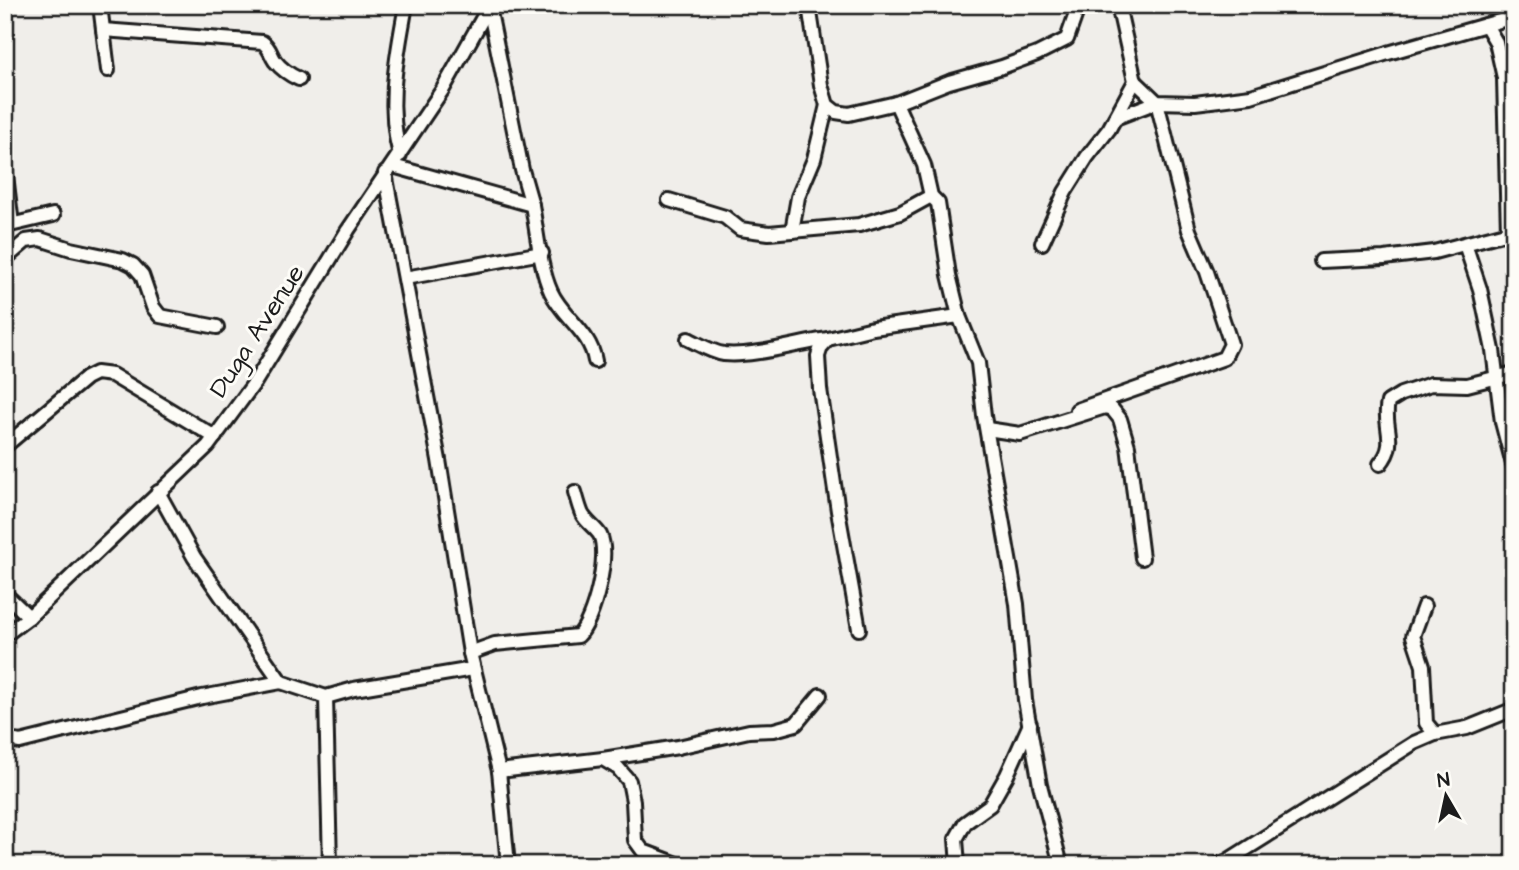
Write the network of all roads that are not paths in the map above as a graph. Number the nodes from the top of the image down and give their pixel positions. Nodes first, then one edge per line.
1 (100, 5) edge
2 (406, 5) edge
3 (1079, 5) edge
4 (1118, 5) edge
5 (1501, 5) edge
6 (489, 6) edge
7 (810, 12) dead end
8 (1512, 18) edge
9 (1486, 25) junction
10 (103, 30) junction
11 (108, 70) dead end
12 (299, 79) dead end
13 (1135, 81) junction
14 (1157, 102) junction
15 (895, 103) junction
16 (827, 105) junction
17 (1115, 118) junction
18 (393, 165) junction
19 (5, 167) edge
20 (931, 196) junction
21 (669, 200) dead end
22 (532, 205) junction
23 (53, 215) dead end
24 (9, 225) edge
25 (792, 231) junction
26 (1511, 232) edge
27 (1042, 243) dead end
28 (1465, 244) junction
29 (542, 254) junction
30 (5, 258) edge
31 (1321, 261) dead end
32 (405, 278) junction
33 (959, 316) junction
34 (217, 327) dead end
35 (688, 339) dead end
36 (828, 339) junction
37 (595, 361) dead end
38 (1514, 373) edge
39 (1498, 378) junction
40 (1077, 410) dead end
41 (987, 429) junction
42 (215, 437) junction
43 (5, 446) edge
44 (1380, 464) dead end
45 (1514, 468) edge
46 (158, 492) junction
47 (575, 492) dead end
48 (1142, 558) dead end
49 (5, 594) edge
50 (1424, 606) dead end
51 (29, 617) junction
52 (859, 629) dead end
53 (5, 635) edge
54 (470, 653) junction
55 (473, 668) junction
56 (281, 682) junction
57 (820, 695) dead end
58 (326, 697) junction
59 (1514, 709) edge
60 (1030, 724) junction
61 (1435, 734) junction
62 (5, 739) edge
63 (603, 759) junction
64 (499, 771) junction
65 (642, 858) edge
66 (331, 865) edge
67 (508, 865) edge
68 (680, 865) edge
69 (958, 865) edge
70 (1061, 865) edge
71 (1217, 865) edge

1 - 10 street
2 - 18 street
3 - 15 street
4 - 13 street
5 - 8 street
6 - 18 street, Duga Avenue
6 - 22 street
7 - 16 street
8 - 9 street
9 - 14 street
9 - 26 street
10 - 11 street
10 - 12 street
13 - 14 street
13 - 17 street
14 - 17 street
14 - 40 street
15 - 16 street
15 - 20 street
16 - 25 street
17 - 27 street
18 - 22 street
18 - 32 street
18 - 42 street, Duga Avenue
19 - 24 street
20 - 25 street
20 - 33 street
21 - 25 street
22 - 29 street
23 - 24 street
26 - 28 street
28 - 31 street
28 - 39 street
29 - 32 street
29 - 37 street
30 - 34 street
32 - 54 street
33 - 36 street
33 - 41 street
35 - 36 street
36 - 52 street
38 - 39 street
39 - 44 street
39 - 45 street
41 - 48 street
41 - 60 street
42 - 43 street
42 - 46 street, Duga Avenue
46 - 51 street, Duga Avenue
46 - 56 street
47 - 54 street
49 - 51 street
50 - 61 street
51 - 53 street, Duga Avenue
54 - 55 street
55 - 58 street
55 - 64 street
56 - 58 street
56 - 62 street
57 - 63 street
58 - 66 street
59 - 61 street
60 - 69 street
60 - 70 street
61 - 71 street
63 - 64 street
63 - 65 street
64 - 67 street
65 - 68 street

